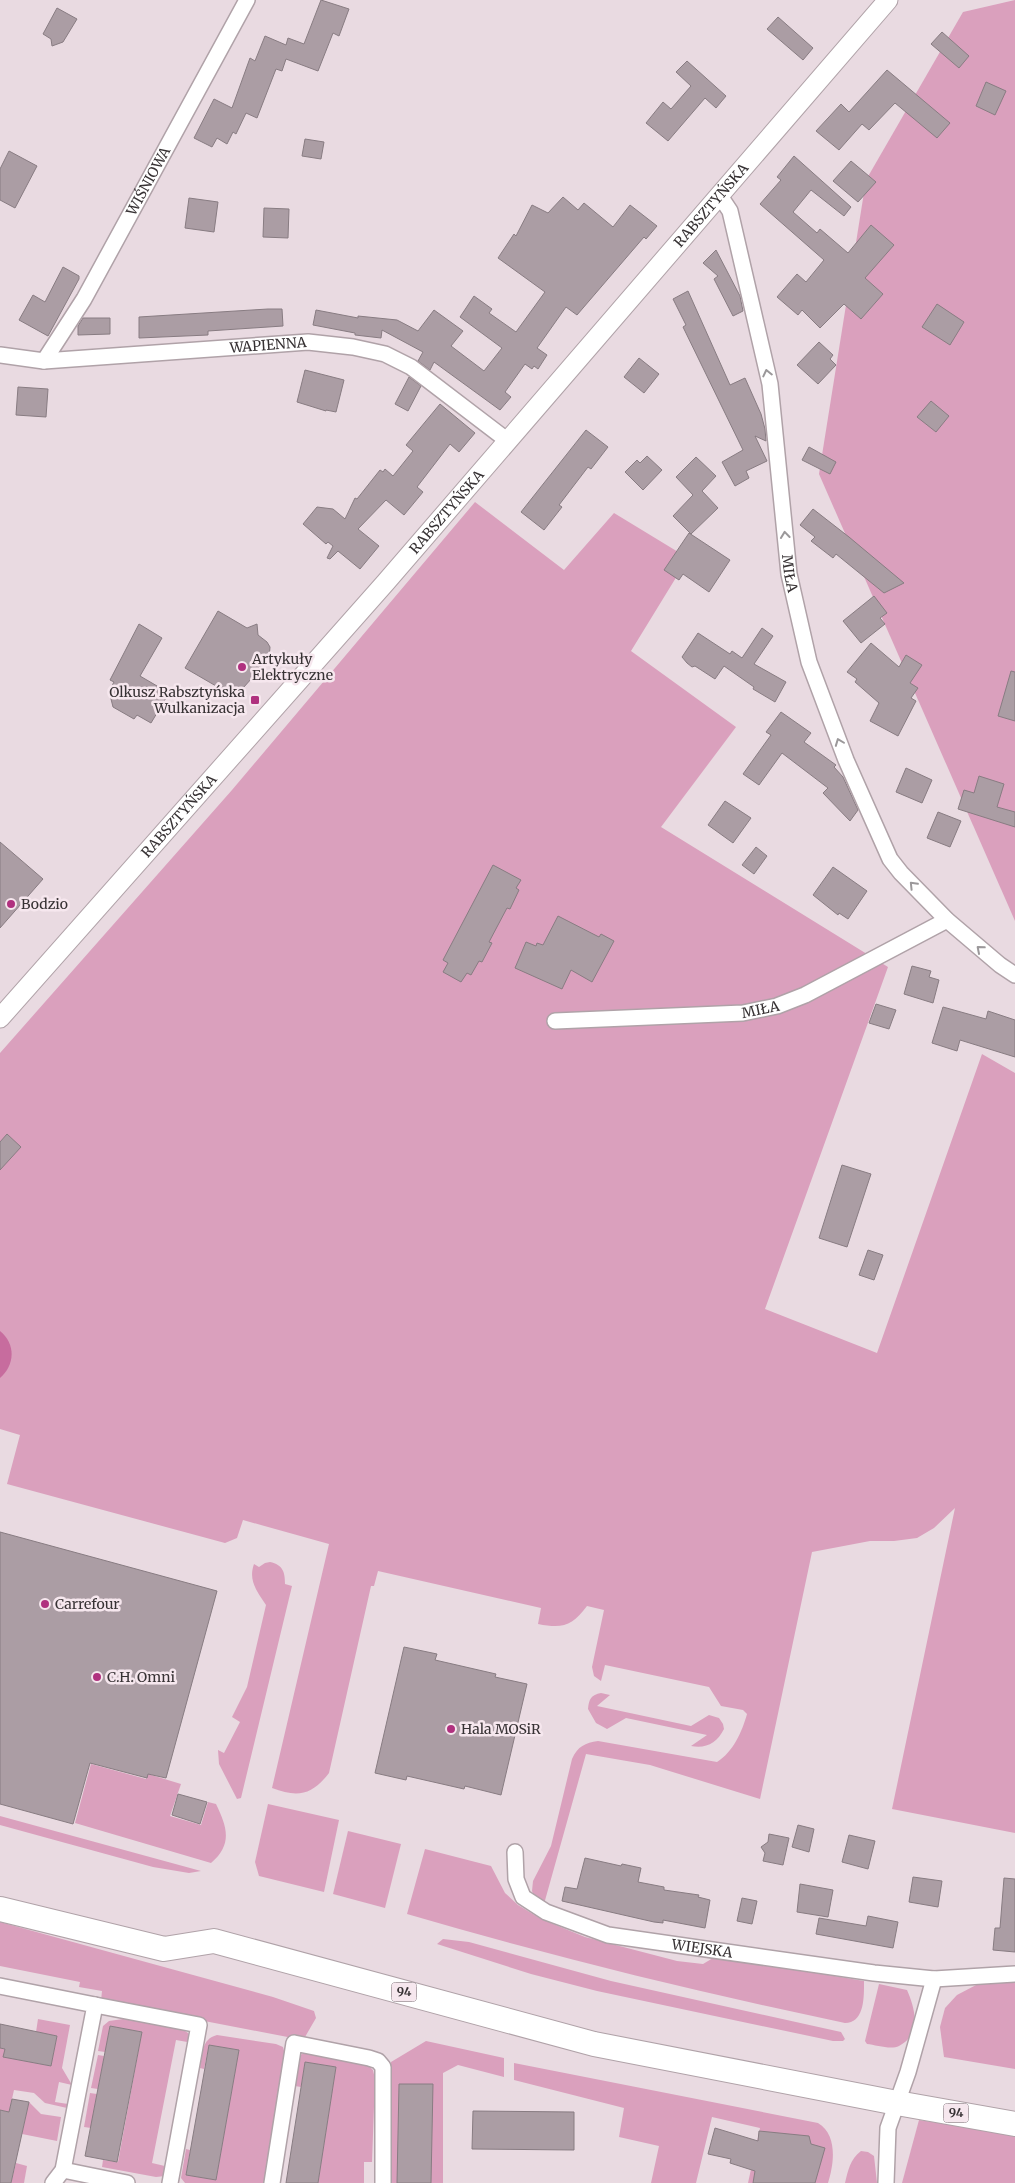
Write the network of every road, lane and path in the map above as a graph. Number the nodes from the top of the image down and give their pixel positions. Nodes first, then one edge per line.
1 (247, 0) edge
2 (888, 0) edge
3 (720, 196) junction
4 (0, 355) edge
5 (44, 361) junction
6 (508, 440) junction
7 (947, 920) junction
8 (1015, 975) edge
9 (2, 1012) edge
10 (555, 1020) dead end
11 (515, 1852) dead end
12 (0, 1909) edge
13 (1015, 1974) edge
14 (934, 1978) junction
15 (0, 1986) edge
16 (95, 2005) junction
17 (897, 2103) junction
18 (1015, 2124) edge
19 (63, 2170) junction
20 (53, 2183) edge
21 (127, 2183) edge
22 (170, 2183) edge
23 (272, 2183) edge
24 (383, 2183) edge
25 (886, 2183) edge

1 - 5 street, WIŚNIOWA
2 - 3 street, RABSZTYŃSKA
3 - 6 street, RABSZTYŃSKA
7 -> 3 street, MIŁA
4 - 5 street, WAPIENNA
5 - 6 street, WAPIENNA
6 - 9 street, RABSZTYŃSKA
8 -> 7 street, MIŁA
7 - 10 street, MIŁA
11 - 14 street, WIEJSKA
12 - 17 main road, 94
13 - 14 street, WIEJSKA
14 - 17 street
15 - 16 street
16 - 19 street
16 - 22 street
17 - 18 main road, 94
17 - 25 street
19 - 20 street
19 - 21 street
23 - 24 street

